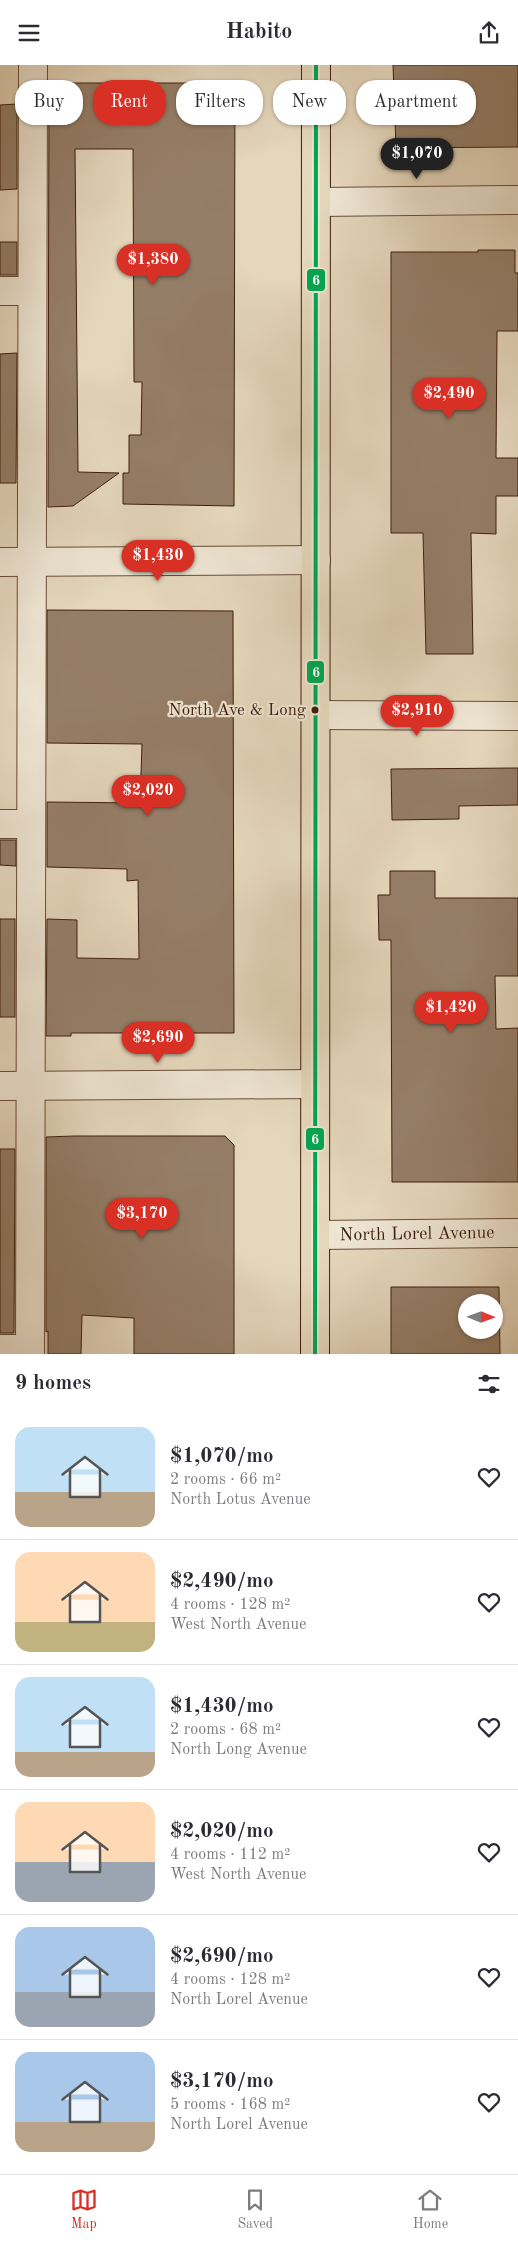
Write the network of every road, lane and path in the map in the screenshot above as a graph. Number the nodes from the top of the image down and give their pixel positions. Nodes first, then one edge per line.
1 (33, 65) edge
2 (316, 65) edge
3 (518, 200) edge
4 (316, 202) junction
5 (0, 291) edge
6 (32, 291) junction
7 (316, 560) junction
8 (32, 561) junction
9 (0, 562) edge
10 (316, 715) junction
11 (518, 716) edge
12 (31, 823) junction
13 (0, 824) edge
14 (315, 1084) junction
15 (0, 1086) edge
16 (31, 1086) junction
17 (518, 1233) edge
18 (316, 1235) junction
19 (0, 1349) edge
20 (30, 1351) edge
21 (315, 1354) edge

1 - 6 street
2 - 4 main road
3 - 4 street
4 - 7 main road
5 - 6 street
6 - 8 street
7 - 8 street
7 - 10 main road
8 - 9 street
8 - 12 street
10 - 11 street
10 - 14 main road
12 - 13 street
12 - 16 street
14 - 16 street
14 - 18 main road
15 - 16 street
16 - 20 street
17 - 18 street, North Lorel Avenue
18 - 21 main road
19 - 20 street

